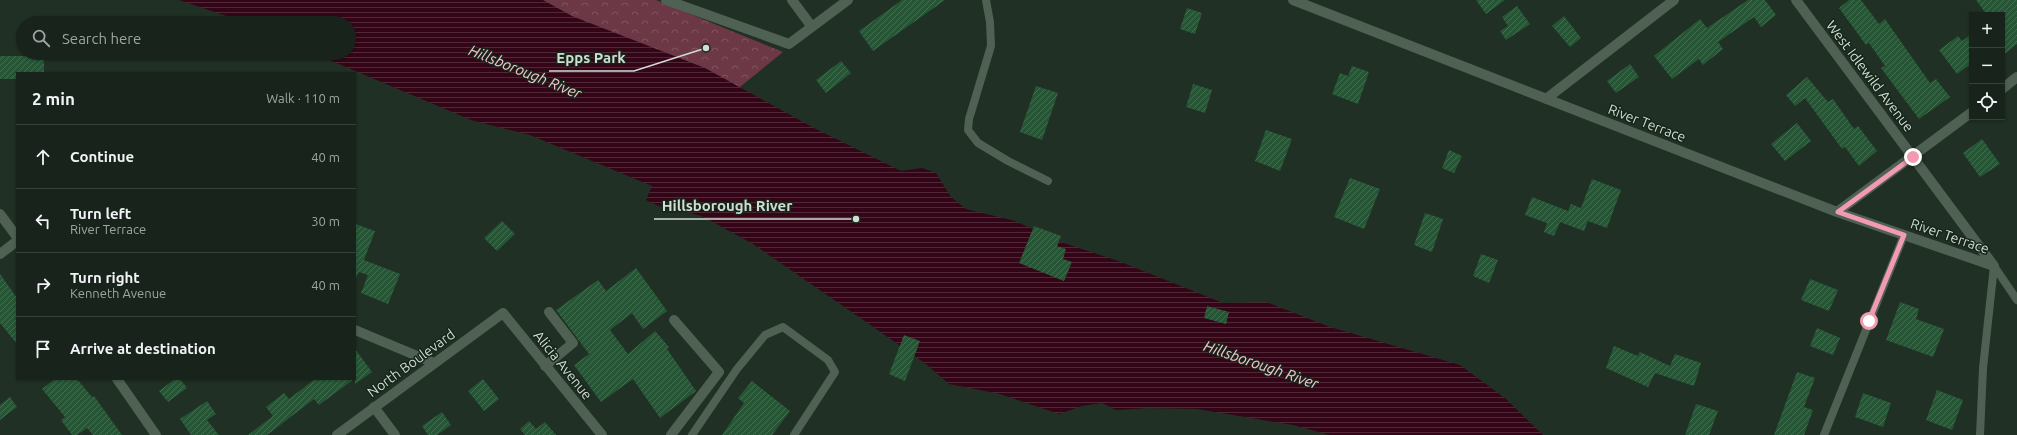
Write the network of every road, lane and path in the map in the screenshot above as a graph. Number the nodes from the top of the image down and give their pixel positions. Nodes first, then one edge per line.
1 (666, 0) edge
2 (792, 0) edge
3 (848, 0) edge
4 (986, 0) edge
5 (1293, 0) edge
6 (1674, 0) edge
7 (1796, 0) edge
8 (812, 27) junction
9 (2017, 78) edge
10 (2005, 87) edge
11 (1546, 99) junction
12 (1969, 114) edge
13 (1913, 157) junction
14 (1048, 181) dead end
15 (1838, 212) junction
16 (0, 214) edge
17 (1904, 235) junction
18 (16, 236) edge
19 (16, 242) edge
20 (0, 254) edge
21 (1994, 266) junction
22 (2017, 300) edge
23 (549, 312) dead end
24 (503, 313) joint
25 (674, 320) dead end
26 (356, 330) edge
27 (434, 363) junction
28 (545, 366) junction
29 (118, 380) edge
30 (374, 407) junction
31 (156, 435) edge
32 (337, 435) edge
33 (395, 435) edge
34 (602, 435) edge
35 (671, 435) edge
36 (692, 435) edge
37 (794, 435) edge
38 (1824, 435) edge
39 (1980, 435) edge

1 - 8 street
2 - 8 street
3 - 8 street
4 - 14 lane
5 - 11 street, River Terrace
6 - 11 street
7 - 13 street, West Idlewild Avenue
9 - 10 street
11 - 15 street, River Terrace
12 - 13 street
13 - 15 street
13 - 21 street, West Idlewild Avenue
15 - 17 street, River Terrace
16 - 18 street
17 - 21 street, River Terrace
17 - 38 lane
19 - 20 street
21 - 22 lane
21 - 39 lane
23 - 28 street
24 - 27 street, North Boulevard
24 - 28 street, Alicia Avenue
25 - 35 street
26 - 27 street
27 - 30 street, North Boulevard
28 - 34 street, Alicia Avenue
29 - 31 street
30 - 32 street, North Boulevard
30 - 33 street
36 - 37 lane

